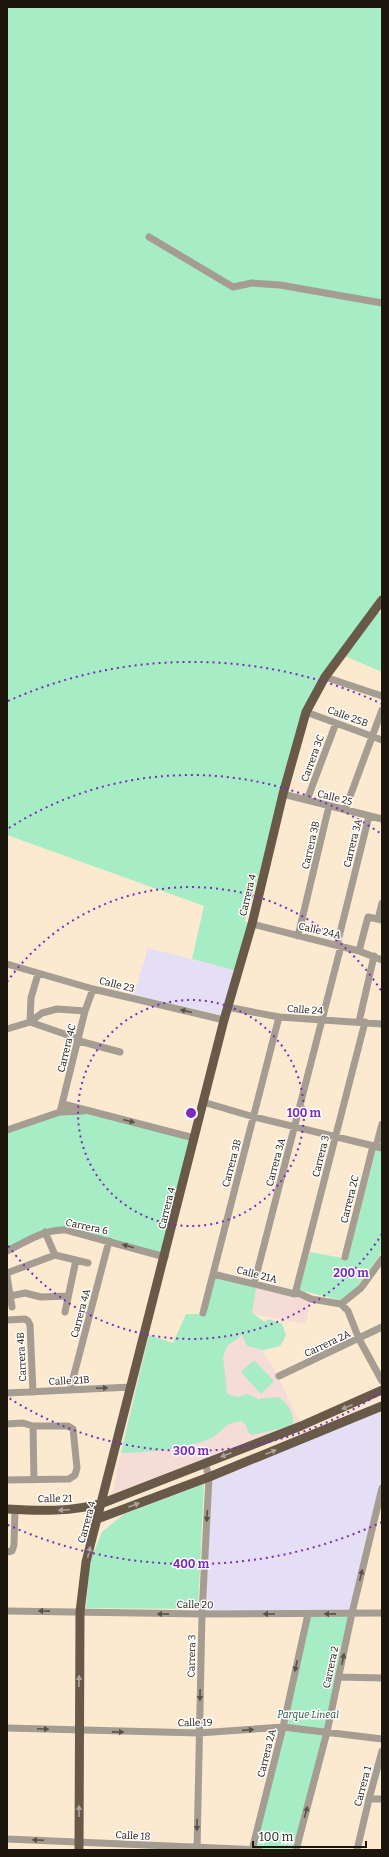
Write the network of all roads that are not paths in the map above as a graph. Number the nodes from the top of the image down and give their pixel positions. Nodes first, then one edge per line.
1 (149, 237) dead end
2 (382, 303) edge
3 (380, 605) edge
4 (324, 677) junction
5 (374, 694) junction
6 (382, 696) edge
7 (382, 699) edge
8 (382, 710) edge
9 (306, 712) junction
10 (336, 723) junction
11 (371, 736) junction
12 (382, 740) edge
13 (283, 794) junction
14 (307, 800) junction
15 (329, 806) junction
16 (345, 810) junction
17 (369, 816) junction
18 (381, 817) edge
19 (382, 903) edge
20 (380, 920) edge
21 (252, 924) junction
22 (298, 936) junction
23 (339, 945) junction
24 (359, 951) junction
25 (374, 956) junction
26 (382, 958) edge
27 (7, 964) edge
28 (38, 974) junction
29 (93, 989) junction
30 (228, 1007) junction
31 (85, 1012) junction
32 (279, 1017) junction
33 (224, 1020) junction
34 (322, 1021) junction
35 (30, 1022) junction
36 (362, 1022) junction
37 (382, 1024) edge
38 (7, 1029) edge
39 (79, 1040) junction
40 (120, 1052) dead end
41 (203, 1102) junction
42 (63, 1104) junction
43 (91, 1111) junction
44 (60, 1112) junction
45 (254, 1117) junction
46 (382, 1124) edge
47 (295, 1127) junction
48 (7, 1130) edge
49 (335, 1137) junction
50 (194, 1138) junction
51 (377, 1147) edge
52 (45, 1232) junction
53 (109, 1241) junction
54 (7, 1251) edge
55 (55, 1256) junction
56 (165, 1257) junction
57 (345, 1257) dead end
58 (382, 1259) edge
59 (76, 1260) junction
60 (88, 1263) dead end
61 (213, 1274) junction
62 (7, 1275) edge
63 (254, 1284) junction
64 (296, 1293) junction
65 (10, 1296) junction
66 (68, 1296) junction
67 (341, 1304) junction
68 (12, 1307) dead end
69 (65, 1312) dead end
70 (203, 1313) dead end
71 (7, 1320) edge
72 (382, 1327) edge
73 (359, 1339) junction
74 (279, 1376) dead end
75 (382, 1381) edge
76 (131, 1387) junction
77 (70, 1390) junction
78 (382, 1390) edge
79 (33, 1392) junction
80 (7, 1393) edge
81 (382, 1406) edge
82 (7, 1424) edge
83 (33, 1426) junction
84 (205, 1463) junction
85 (209, 1477) junction
86 (7, 1480) edge
87 (34, 1480) junction
88 (382, 1488) edge
89 (102, 1503) junction
90 (11, 1509) edge
91 (97, 1519) junction
92 (10, 1551) edge
93 (7, 1611) edge
94 (80, 1612) junction
95 (352, 1613) junction
96 (382, 1613) edge
97 (202, 1614) junction
98 (308, 1614) junction
99 (339, 1677) junction
100 (382, 1678) edge
101 (283, 1727) junction
102 (7, 1728) edge
103 (79, 1731) junction
104 (327, 1732) junction
105 (199, 1733) junction
106 (382, 1739) edge
107 (382, 1751) edge
108 (369, 1798) junction
109 (382, 1799) edge
110 (7, 1839) edge
111 (79, 1846) edge
112 (197, 1849) edge
113 (254, 1850) edge
114 (296, 1850) edge
115 (358, 1850) edge

1 - 2 street
3 - 4 main road, Carrera 4
4 - 5 street
4 - 9 main road, Carrera 4
5 - 6 street
5 - 7 street
8 - 11 street
9 - 10 street, Calle 25B
9 - 13 main road, Carrera 4
10 - 11 street, Calle 25B
10 - 14 street, Carrera 3C
11 - 12 street, Calle 25B
11 - 16 street
13 - 14 street, Calle 25
13 - 21 main road, Carrera 4
14 - 15 street, Calle 25
15 - 16 street, Calle 25
15 - 22 street, Carrera 3B
16 - 17 street, Calle 25
17 - 18 street, Calle 25
17 - 23 street, Carrera 3A
19 - 20 street
20 - 24 street
21 - 22 street, Calle 24A
21 - 30 main road, Carrera 4
22 - 23 street, Calle 24A
23 - 24 street, Calle 24A
23 - 34 street
24 - 25 street, Calle 24A
25 - 26 street, Calle 24A
25 - 36 street
27 - 28 street, Calle 23
28 - 29 street, Calle 23
28 - 35 street
29 - 31 street, Carrera 4C
33 -> 29 street, Calle 23
30 - 32 street, Calle 24
30 - 33 main road, Carrera 4
31 - 35 street
31 - 39 street, Carrera 4C
32 - 34 street, Calle 24
32 - 45 street, Carrera 3B
33 - 41 main road, Carrera 4
34 - 36 street, Calle 24
34 - 47 street, Carrera 3A
35 - 38 street
35 - 39 street
36 - 37 street, Calle 24
36 - 49 street, Carrera 3
39 - 40 street
39 - 42 street, Carrera 4C
41 - 45 street
41 - 50 main road, Carrera 4
42 - 43 street
42 - 44 street, Carrera 4C
43 - 44 street
43 -> 50 street
44 - 48 street
45 - 47 street
45 - 61 street, Carrera 3B
46 - 51 street, Carrera 2C
47 - 49 street
47 - 63 street, Carrera 3A
49 - 51 street
49 - 64 street, Carrera 3
50 - 56 main road, Carrera 4
51 - 57 street, Carrera 2C
52 - 53 street, Carrera 6
52 - 54 street, Carrera 6
52 - 55 street
56 -> 53 street, Carrera 6
53 - 77 street, Carrera 4A
55 - 59 street
55 - 62 street
56 - 76 main road, Carrera 4
58 - 67 street
59 - 60 street
59 - 66 street
61 - 63 street, Calle 21A
61 - 70 street, Carrera 3B
62 - 65 street
63 - 64 street, Calle 21A
64 - 67 street, Calle 21A
65 - 66 street
65 - 68 street
66 - 69 street
67 - 73 street
71 - 79 street, Carrera 4B
72 - 73 street, Carrera 2A
73 - 74 street, Carrera 2A
73 - 75 street
77 -> 76 street, Calle 21B
76 - 89 main road, Carrera 4
77 - 79 street, Calle 21B
78 -> 84 main road
79 - 80 street, Calle 21B
85 -> 81 main road
82 - 83 street
83 - 87 street
83 - 87 street
84 - 85 street, Carrera 3
84 - 89 main road
91 -> 85 main road
85 -> 97 street, Carrera 3
86 - 87 street
95 -> 88 street, Carrera 2
89 -> 90 main road, Calle 21
89 - 91 main road, Carrera 4
90 - 92 street
94 -> 91 main road, Carrera 4
94 -> 93 street, Calle 20
97 -> 94 street, Calle 20
103 -> 94 main road, Carrera 4
95 - 96 street, Calle 20
95 -> 98 street, Calle 20
99 -> 95 street, Carrera 2
98 -> 97 street, Calle 20
97 -> 105 street, Carrera 3
98 -> 101 street, Carrera 2A
99 - 100 street
99 - 104 street, Carrera 2
101 - 104 street, Calle 19
105 -> 101 street, Calle 19
101 - 113 street, Carrera 2A
102 -> 103 street, Calle 19
103 -> 105 street, Calle 19
111 -> 103 main road, Carrera 4
104 - 106 street, Calle 19
114 -> 104 street, Carrera 2
105 -> 112 street, Carrera 3
107 - 108 street, Carrera 1
108 - 109 street
108 - 115 street, Carrera 1
111 -> 110 street, Calle 18
111 - 112 street, Calle 18
112 - 113 street, Calle 18

